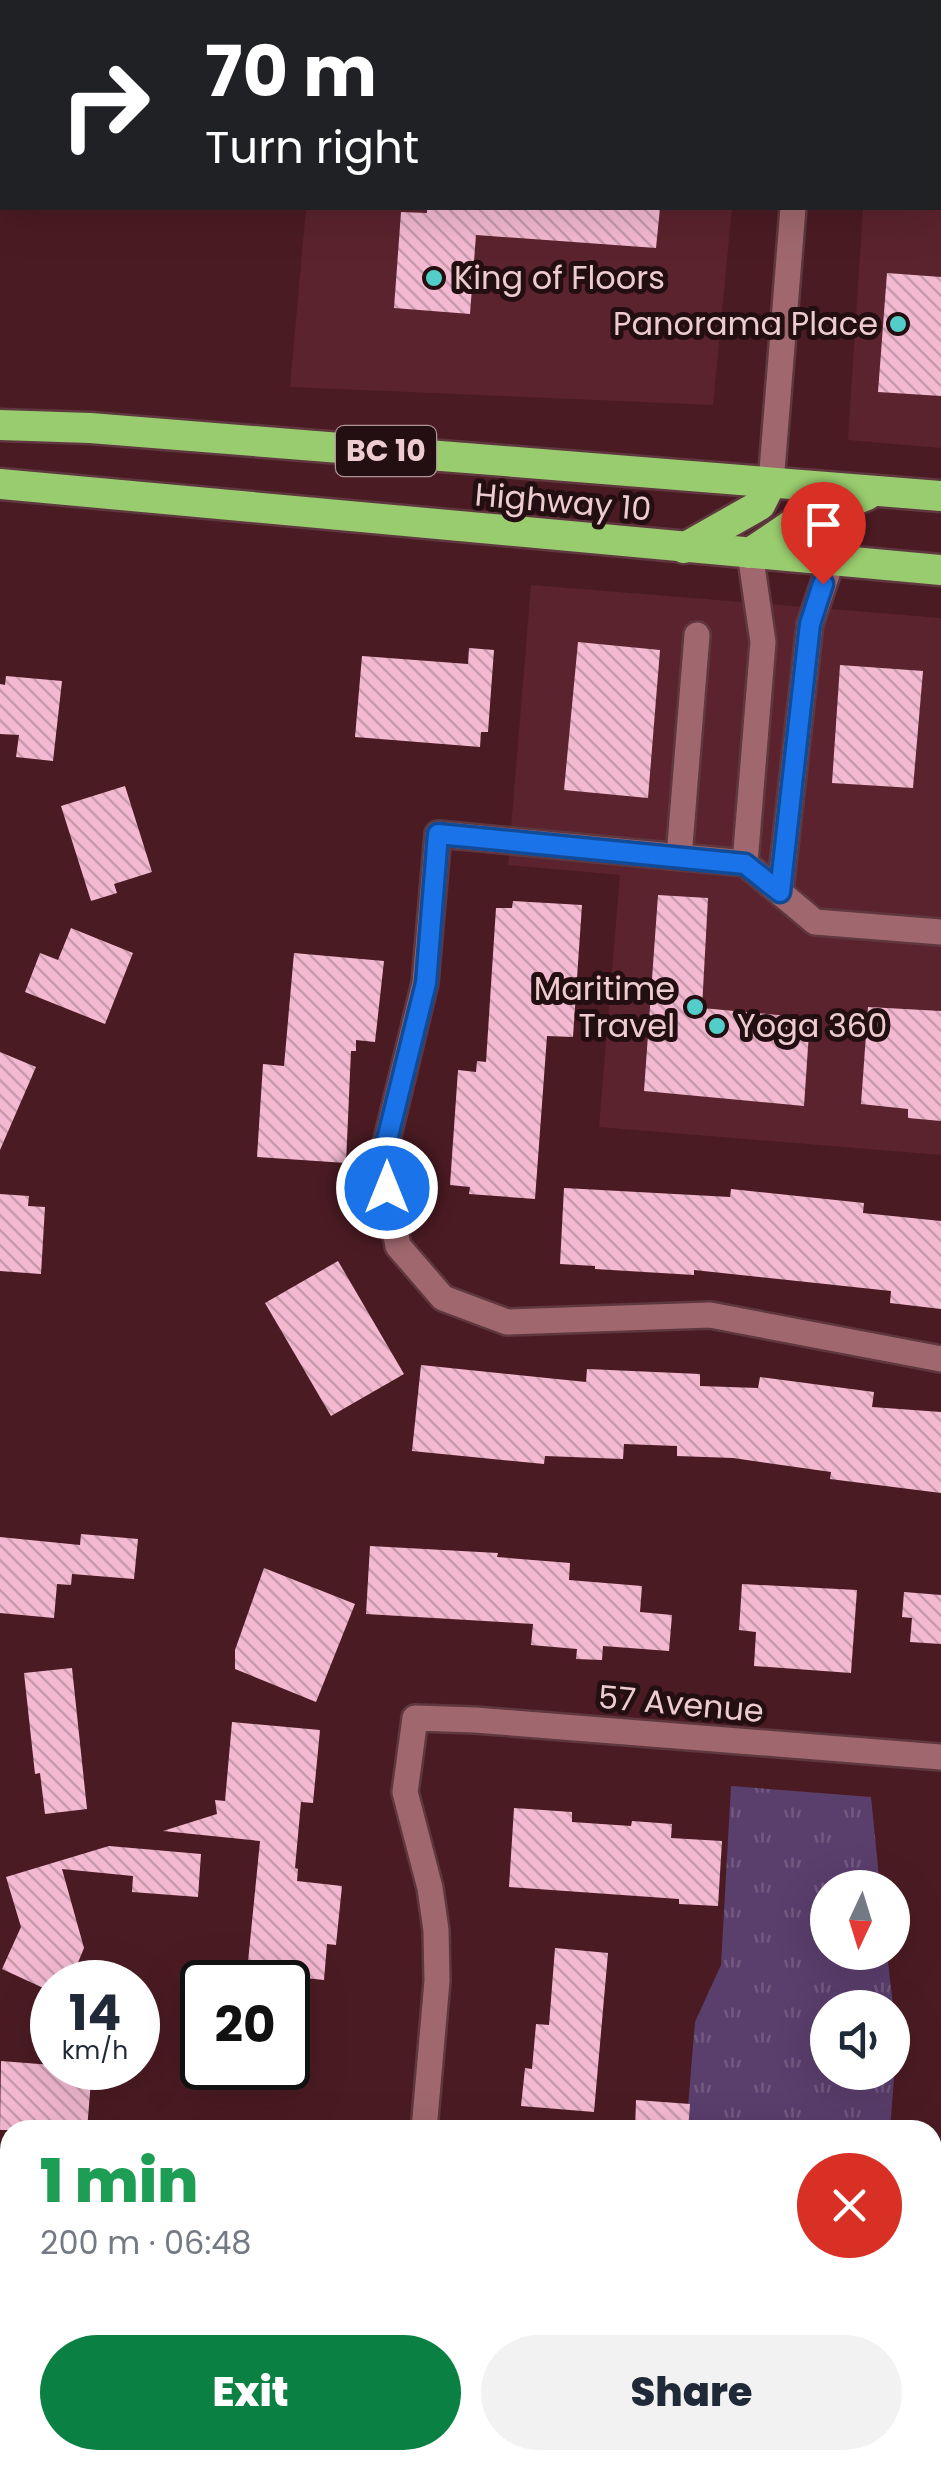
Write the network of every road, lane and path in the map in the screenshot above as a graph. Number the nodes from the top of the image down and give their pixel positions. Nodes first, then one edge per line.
1 (793, 210) edge
2 (0, 424) edge
3 (772, 483) junction
4 (0, 484) edge
5 (876, 491) junction
6 (941, 496) edge
7 (684, 548) junction
8 (750, 554) junction
9 (832, 560) junction
10 (941, 570) edge
11 (697, 635) dead end
12 (679, 856) junction
13 (745, 864) junction
14 (780, 892) junction
15 (941, 932) edge
16 (941, 1359) edge
17 (941, 1758) edge
18 (425, 2120) edge

1 - 3 street
2 - 3 highway, Highway 10 / BC 10
3 - 5 highway, Highway 10 / BC 10
3 - 7 highway
4 - 7 highway, Highway 10 / BC 10
5 - 6 highway, Highway 10 / BC 10
5 - 8 highway
7 - 8 highway, Highway 10 / BC 10
8 - 9 highway, Highway 10 / BC 10
8 - 13 street
9 - 10 highway, Highway 10 / BC 10
9 - 14 street
11 - 12 street
12 - 13 street
12 - 16 street
13 - 14 street
14 - 15 street
17 - 18 street, 57 Avenue

